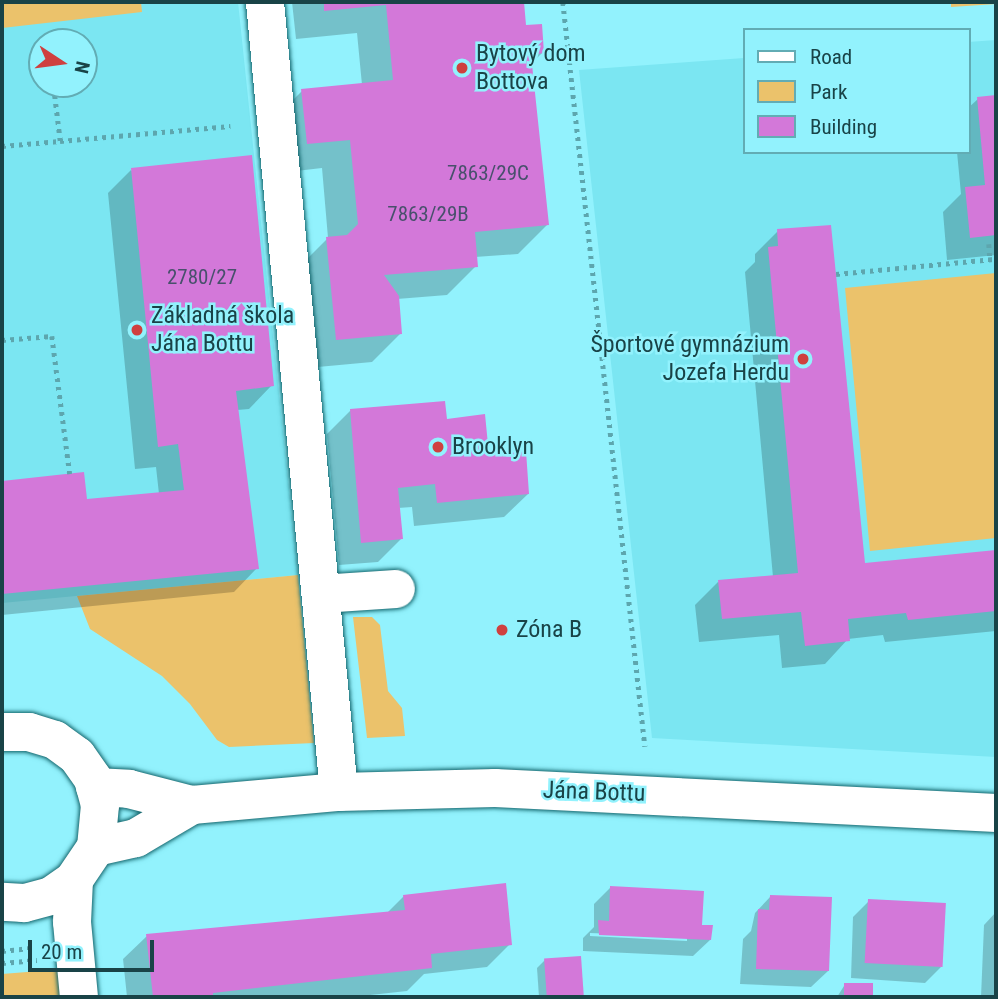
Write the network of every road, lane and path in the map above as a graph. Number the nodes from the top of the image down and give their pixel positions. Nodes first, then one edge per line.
1 (265, 2) edge
2 (563, 2) edge
3 (55, 98) edge
4 (230, 126) dead end
5 (60, 141) junction
6 (2, 146) edge
7 (989, 244) dead end
8 (993, 259) edge
9 (836, 274) dead end
10 (2, 340) edge
11 (70, 474) dead end
12 (396, 589) dead end
13 (321, 594) junction
14 (2, 732) edge
15 (645, 746) dead end
16 (95, 787) junction
17 (339, 792) junction
18 (192, 805) junction
19 (996, 813) edge
20 (96, 847) junction
21 (74, 880) junction
22 (2, 902) edge
23 (79, 997) edge

1 - 13 street
2 - 15 path
3 - 5 path
4 - 5 path
5 - 6 path
7 - 8 path
8 - 9 path
10 - 11 path
12 - 13 street
13 - 17 street
14 - 16 street
16 - 18 street, Jána Bottu
16 - 20 street
17 - 18 street, Jána Bottu
17 - 19 street, Jána Bottu
18 - 20 street, Jána Bottu
20 - 21 street
21 - 22 street
21 - 23 street

